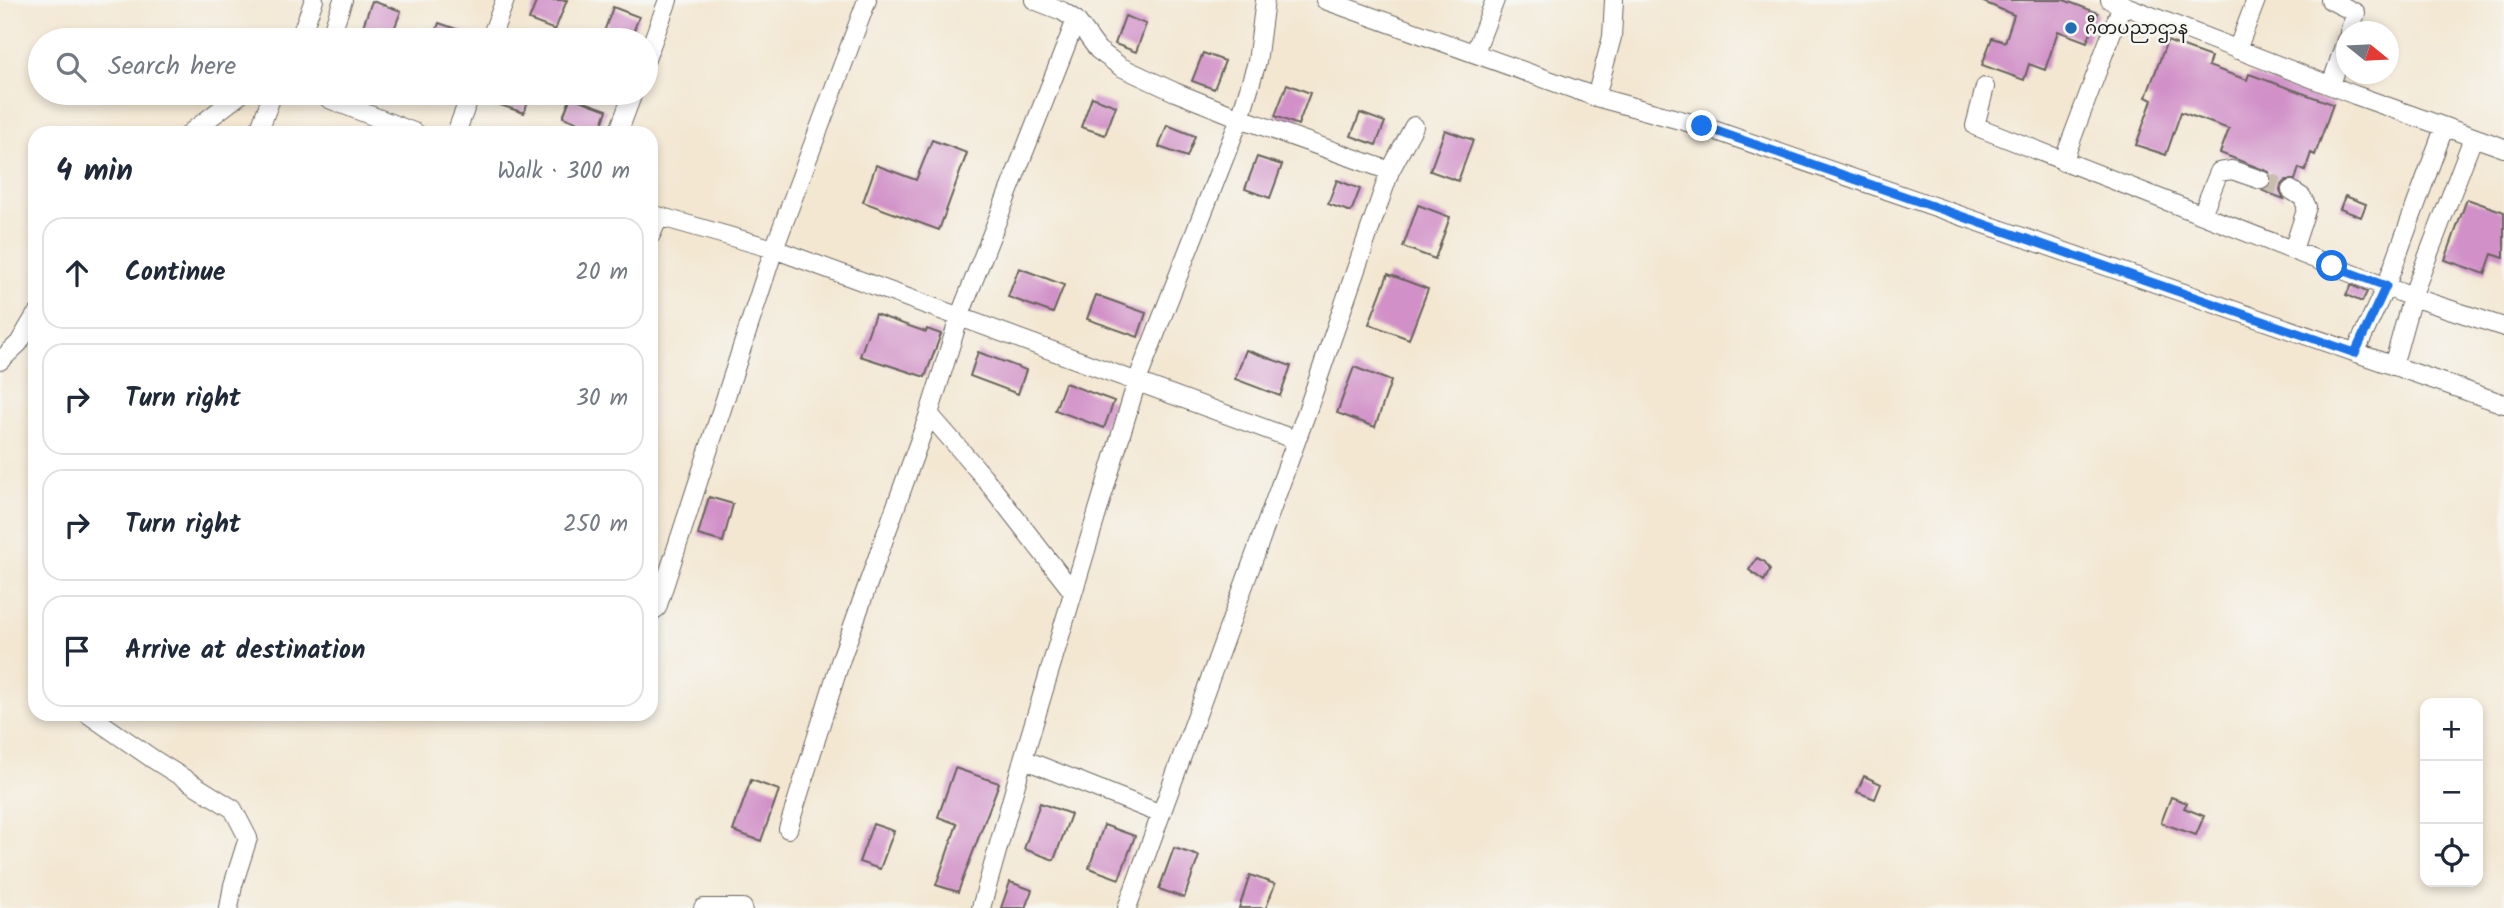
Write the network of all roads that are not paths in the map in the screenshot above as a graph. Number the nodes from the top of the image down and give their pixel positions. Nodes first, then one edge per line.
1 (314, 0) edge
2 (343, 0) edge
3 (505, 0) edge
4 (668, 0) edge
5 (867, 0) edge
6 (1034, 0) edge
7 (1265, 0) edge
8 (1325, 0) edge
9 (1495, 0) edge
10 (1614, 0) edge
11 (2256, 0) edge
12 (2330, 0) edge
13 (2116, 2) edge
14 (1076, 20) junction
15 (2353, 21) edge
16 (304, 28) edge
17 (333, 28) edge
18 (494, 28) edge
19 (658, 28) edge
20 (2237, 50) junction
21 (1475, 52) junction
22 (2336, 69) edge
23 (2330, 85) junction
24 (1985, 87) dead end
25 (1596, 97) junction
26 (226, 105) edge
27 (268, 105) edge
28 (344, 105) edge
29 (466, 105) edge
30 (628, 105) edge
31 (1240, 118) junction
32 (1414, 125) dead end
33 (199, 126) edge
34 (261, 126) edge
35 (398, 126) edge
36 (459, 126) edge
37 (621, 126) edge
38 (2444, 128) junction
39 (2473, 138) junction
40 (2504, 148) edge
41 (2063, 162) junction
42 (1390, 171) junction
43 (2261, 180) tunnel mouth
44 (2291, 190) dead end
45 (2202, 214) junction
46 (658, 216) edge
47 (774, 249) junction
48 (2293, 250) junction
49 (2386, 286) junction
50 (2412, 297) junction
51 (960, 315) junction
52 (2504, 327) edge
53 (28, 328) edge
54 (2355, 353) junction
55 (0, 361) edge
56 (2393, 366) junction
57 (1137, 381) junction
58 (2504, 404) edge
59 (929, 414) junction
60 (1296, 440) junction
61 (1073, 592) junction
62 (658, 605) edge
63 (98, 721) edge
64 (1023, 759) junction
65 (1161, 814) junction
66 (788, 829) dead end
67 (229, 908) edge
68 (703, 908) edge
69 (743, 908) edge
70 (982, 908) edge
71 (1127, 908) edge

1 - 16 street
2 - 17 street
3 - 18 street
4 - 19 street
5 - 47 street
6 - 14 street
7 - 31 street
8 - 21 street
9 - 21 street
10 - 25 street
11 - 20 street
12 - 15 street
13 - 20 street
13 - 41 street
14 - 31 street
14 - 51 street
20 - 23 street
21 - 25 street
22 - 23 street
23 - 38 street
24 - 41 street
25 - 54 street
26 - 33 street
27 - 34 street
28 - 35 street
29 - 36 street
30 - 37 street
31 - 42 street
31 - 57 street
32 - 42 street
38 - 39 street
38 - 49 street
39 - 40 street
39 - 50 street
41 - 45 street
42 - 60 street
43 - 45 street
44 - 48 street
45 - 48 street
46 - 47 street
47 - 51 street
47 - 62 street
48 - 49 street
49 - 50 street
49 - 54 street
50 - 52 street
50 - 56 street
51 - 57 street
51 - 59 street
53 - 55 street
54 - 56 street
56 - 58 street
57 - 60 street
57 - 61 street
59 - 61 street
59 - 66 street
60 - 65 street
61 - 64 street
63 - 67 street
64 - 65 street
64 - 70 street
65 - 71 street
68 - 69 street

